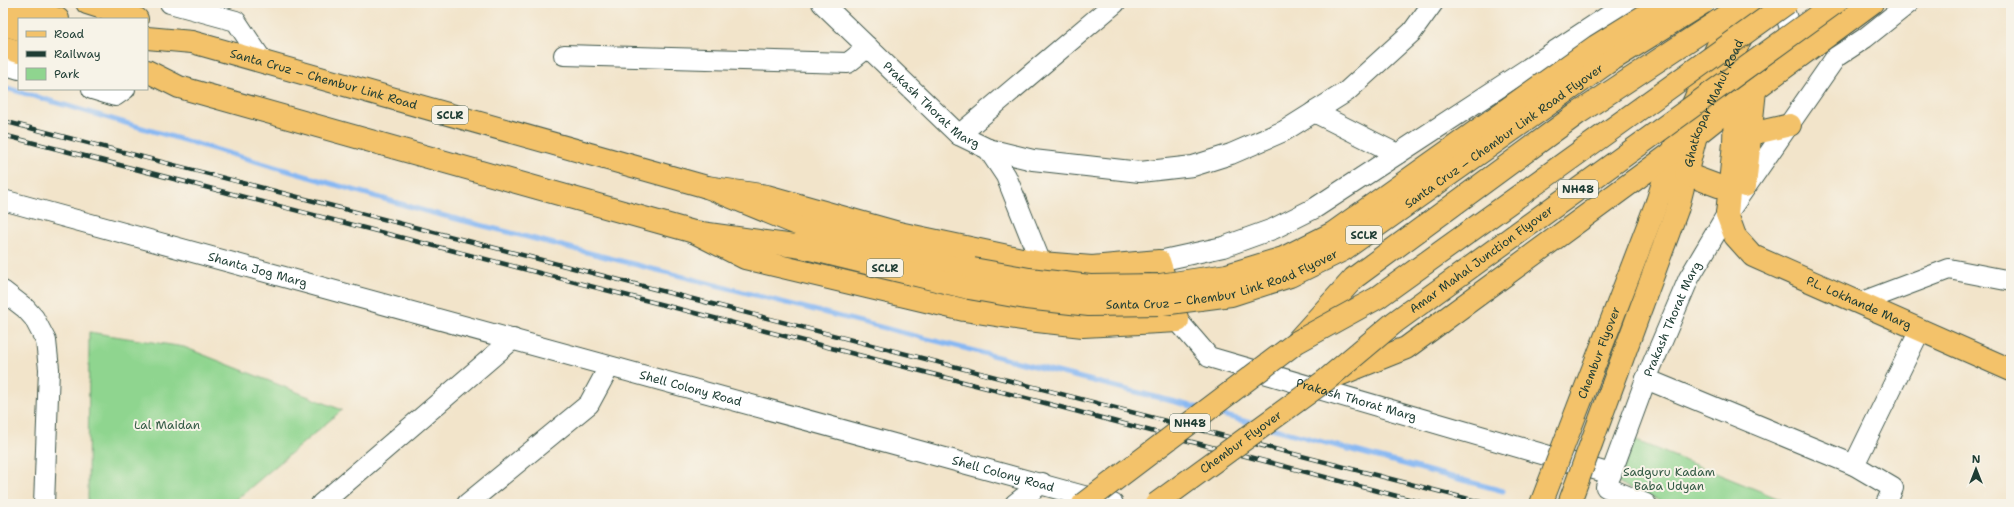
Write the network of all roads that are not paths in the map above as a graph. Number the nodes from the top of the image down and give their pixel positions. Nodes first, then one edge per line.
1 (3, 3) edge
2 (87, 3) edge
3 (170, 3) edge
4 (822, 3) edge
5 (1115, 3) edge
6 (1433, 3) edge
7 (1628, 3) edge
8 (1666, 3) edge
9 (1703, 3) edge
10 (1757, 3) edge
11 (1782, 3) edge
12 (1787, 3) edge
13 (1822, 3) edge
14 (1835, 3) edge
15 (1872, 3) edge
16 (1909, 3) edge
17 (1737, 6) edge
18 (55, 18) edge
19 (134, 18) edge
20 (148, 23) edge
21 (3, 24) edge
22 (18, 28) edge
23 (1831, 33) junction
24 (148, 38) edge
25 (192, 42) junction
26 (3, 47) edge
27 (868, 47) junction
28 (18, 52) edge
29 (564, 55) dead end
30 (1799, 57) junction
31 (1836, 57) junction
32 (264, 62) junction
33 (3, 64) edge
34 (18, 69) edge
35 (148, 71) edge
36 (148, 82) edge
37 (180, 87) junction
38 (95, 90) edge
39 (124, 90) edge
40 (1755, 90) junction
41 (1735, 104) junction
42 (1314, 112) junction
43 (1790, 125) junction
44 (1751, 134) junction
45 (959, 135) junction
46 (1696, 135) junction
47 (988, 150) junction
48 (1673, 151) junction
49 (1397, 154) junction
50 (1686, 174) junction
51 (707, 187) junction
52 (1737, 188) junction
53 (3, 200) edge
54 (1657, 202) joint
55 (1678, 207) joint
56 (1727, 214) junction
57 (694, 232) junction
58 (1159, 260) junction
59 (1041, 263) junction
60 (971, 279) junction
61 (2011, 281) edge
62 (3, 290) edge
63 (1858, 303) junction
64 (1178, 321) junction
65 (1920, 330) junction
66 (513, 338) junction
67 (1297, 342) junction
68 (609, 367) junction
69 (2011, 370) edge
70 (1646, 379) junction
71 (1326, 380) junction
72 (1854, 465) junction
73 (1611, 474) junction
74 (1042, 483) junction
75 (44, 504) edge
76 (321, 504) edge
77 (467, 504) edge
78 (1015, 504) edge
79 (1083, 504) edge
80 (1113, 504) edge
81 (1156, 504) edge
82 (1541, 504) edge
83 (1569, 504) edge
84 (1646, 504) edge
85 (1886, 504) edge

1 - 18 main road
2 - 19 main road
3 - 32 street
4 - 27 street, Prakash Thorat Marg
5 - 45 street
6 - 42 street
7 - 49 street
8 - 60 main road, Santa Cruz – Chembur Link Road Flyover / SCLR, bridge
9 - 60 main road, Santa Cruz – Chembur Link Road Flyover / SCLR, bridge
10 - 46 main road, Ghatkopar Mahul Road
11 - 30 street
12 - 67 main road, NH48, bridge
13 - 23 street
14 - 71 main road, Amar Mahal Junction Flyover / NH48, bridge
15 - 23 main road
16 - 31 street
17 - 48 main road, Ghatkopar Mahul Road
17 - 67 main road
20 - 25 main road
21 - 22 main road
23 - 30 main road
23 - 31 street
24 - 25 main road, Santa Cruz – Chembur Link Road / SCLR
25 - 32 main road, Santa Cruz – Chembur Link Road / SCLR
26 - 28 main road
27 - 29 street
27 - 45 street, Prakash Thorat Marg
30 - 40 main road
31 - 43 street
32 - 51 main road, Santa Cruz – Chembur Link Road / SCLR
33 - 34 street
35 - 37 main road, SCLR
36 - 37 main road
37 - 57 main road, SCLR
38 - 39 street
40 - 41 main road
40 - 44 main road
41 - 46 main road
41 - 52 main road
42 - 47 street
42 - 49 street
43 - 44 main road
43 - 52 street
44 - 52 main road
45 - 47 street, Prakash Thorat Marg
46 - 48 main road
46 - 50 main road, Ghatkopar Mahul Road
47 - 59 street, Prakash Thorat Marg
48 - 54 main road, Ghatkopar Mahul Road
48 - 71 main road
49 - 58 street
50 - 52 main road
50 - 55 main road, Ghatkopar Mahul Road
51 - 59 main road
51 - 60 main road, Santa Cruz – Chembur Link Road Flyover / SCLR
52 - 56 main road
53 - 66 street, Shanta Jog Marg
54 - 82 main road, Chembur Flyover, bridge
55 - 83 main road, Chembur Flyover, bridge
56 - 63 main road, P.L. Lokhande Marg
56 - 70 street, Prakash Thorat Marg
57 - 60 main road, Santa Cruz – Chembur Link Road Flyover / SCLR
57 - 64 main road
58 - 59 main road
58 - 64 main road, Prakash Thorat Marg
61 - 63 street
62 - 75 street
63 - 65 main road, P.L. Lokhande Marg
64 - 73 street, Prakash Thorat Marg
65 - 69 main road, P.L. Lokhande Marg
65 - 72 street
66 - 68 street, Shell Colony Road
66 - 76 street
67 - 79 main road, NH48, bridge
68 - 74 street, Shell Colony Road
68 - 77 street
70 - 72 street
70 - 73 street, Prakash Thorat Marg
71 - 81 main road, Chembur Flyover / NH48, bridge
72 - 85 street
73 - 84 street, Prakash Thorat Marg
74 - 78 street
74 - 80 street, Shell Colony Road

